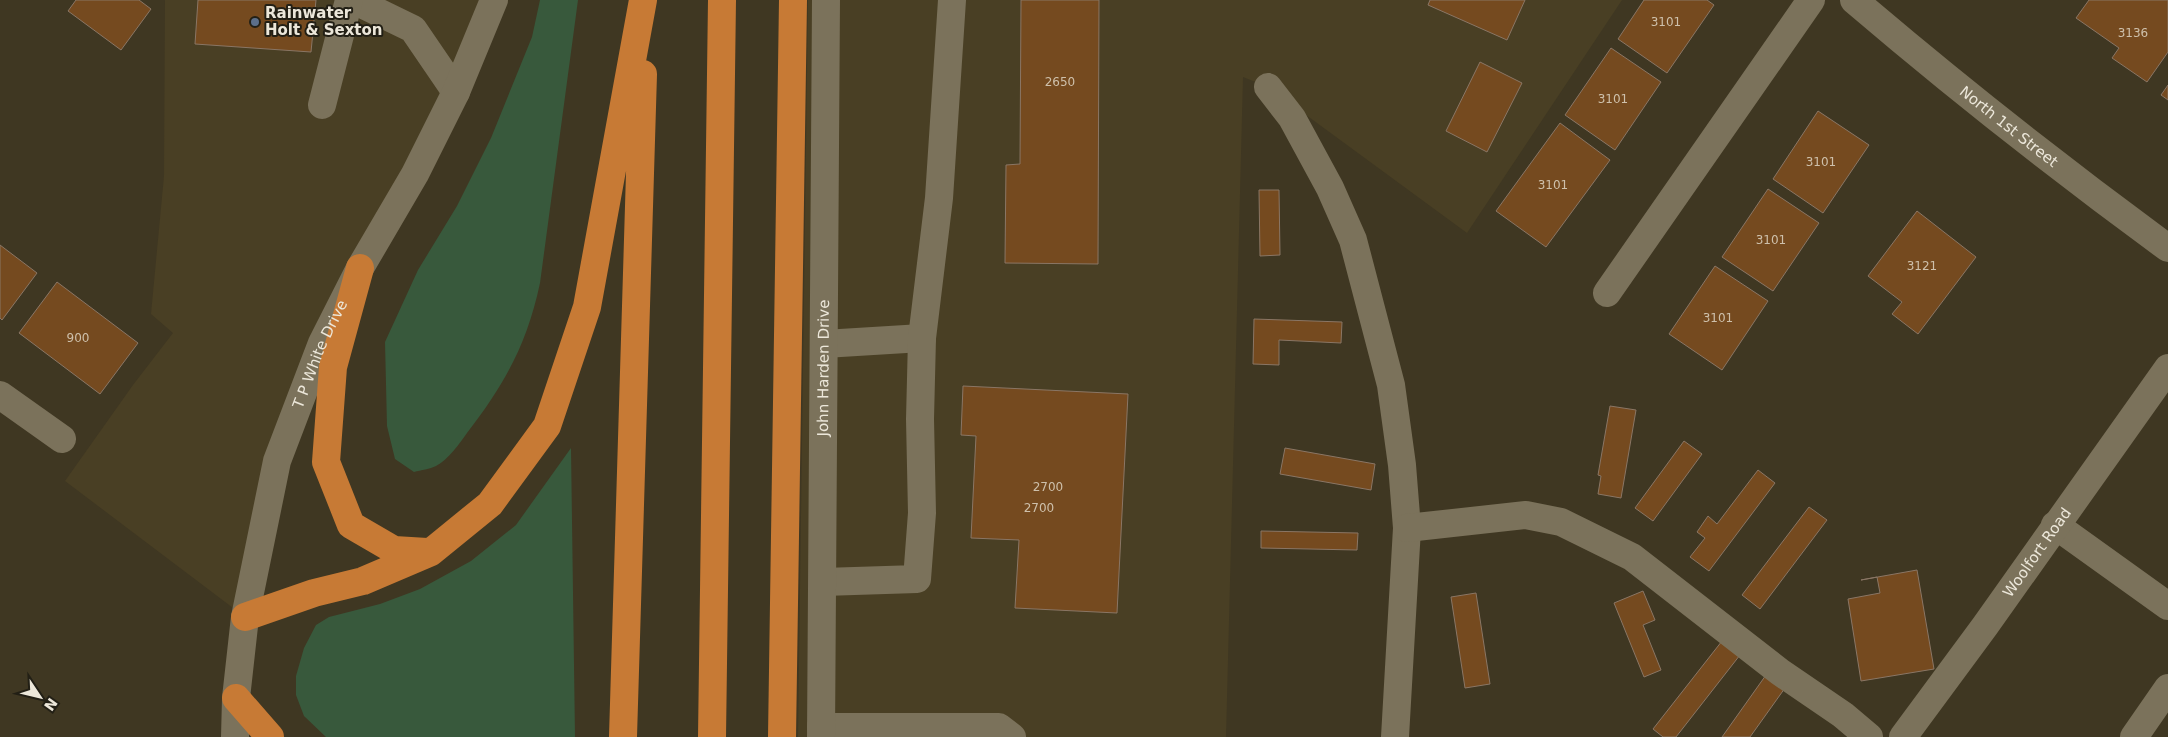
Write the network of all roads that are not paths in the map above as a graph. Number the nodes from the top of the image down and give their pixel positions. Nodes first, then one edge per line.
1 (349, 0) edge
2 (353, 0) edge
3 (494, 0) edge
4 (644, 0) edge
5 (722, 0) edge
6 (793, 0) edge
7 (826, 0) edge
8 (952, 0) edge
9 (1810, 0) edge
10 (1854, 0) edge
11 (1268, 87) dead end
12 (456, 92) junction
13 (322, 105) dead end
14 (2168, 248) edge
15 (360, 268) junction
16 (1607, 293) dead end
17 (922, 338) junction
18 (824, 344) junction
19 (2168, 368) edge
20 (0, 394) edge
21 (62, 439) dead end
22 (2055, 525) junction
23 (1407, 528) junction
24 (431, 552) junction
25 (822, 582) junction
26 (2168, 606) edge
27 (245, 617) junction
28 (2168, 688) edge
29 (236, 698) junction
30 (821, 732) edge
31 (905, 732) edge
32 (235, 737) edge
33 (270, 737) edge
34 (623, 737) edge
35 (712, 737) edge
36 (782, 737) edge
37 (1012, 737) edge
38 (1395, 737) edge
39 (1869, 737) edge
40 (1903, 737) edge
41 (2134, 737) edge

1 - 13 street
2 - 12 street
3 - 12 street, T P White Drive
4 - 24 highway
4 - 34 highway
5 - 35 highway
6 - 36 highway
7 - 18 street, John Harden Drive
8 - 17 street
9 - 16 street
10 - 14 street, North 1st Street
11 - 23 street
12 - 15 street, T P White Drive
15 - 24 highway
15 - 27 street, T P White Drive
17 - 18 street
17 - 25 street
18 - 25 street, John Harden Drive
19 - 22 street, Woolfort Road
20 - 21 street
22 - 26 street
22 - 40 street, Woolfort Road
23 - 38 street
23 - 39 street
24 - 27 highway
25 - 30 street, John Harden Drive
27 - 29 street, T P White Drive
28 - 41 street
29 - 32 street, T P White Drive
29 - 33 highway
30 - 31 street
31 - 37 street

